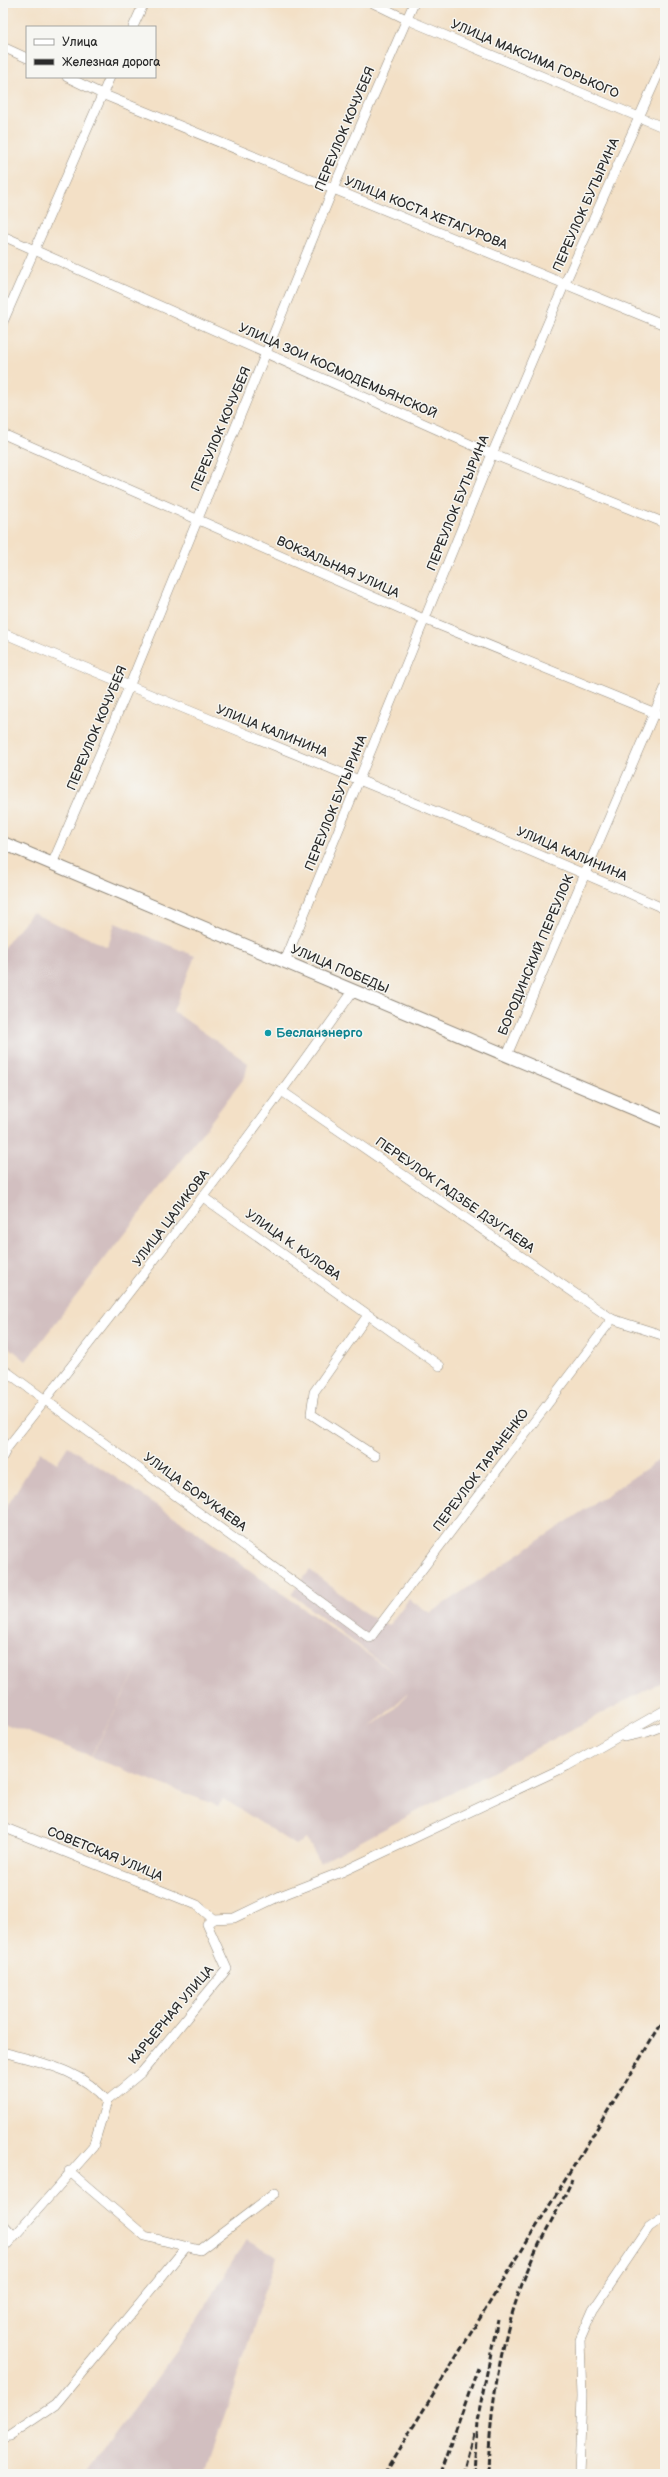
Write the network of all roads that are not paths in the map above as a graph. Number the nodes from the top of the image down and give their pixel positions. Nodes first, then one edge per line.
1 (144, 3) edge
2 (373, 3) edge
3 (414, 3) edge
4 (406, 19) junction
5 (133, 26) edge
6 (3, 47) edge
7 (26, 58) edge
8 (665, 59) edge
9 (69, 78) edge
10 (110, 78) edge
11 (102, 94) junction
12 (639, 117) junction
13 (665, 128) edge
14 (333, 189) junction
15 (3, 236) edge
16 (34, 251) junction
17 (565, 283) junction
18 (3, 322) edge
19 (665, 326) edge
20 (266, 354) junction
21 (3, 434) edge
22 (492, 454) junction
23 (197, 519) junction
24 (665, 523) edge
25 (424, 619) junction
26 (3, 633) edge
27 (129, 687) junction
28 (665, 688) edge
29 (654, 713) junction
30 (665, 718) edge
31 (359, 780) junction
32 (3, 843) edge
33 (52, 864) junction
34 (584, 873) junction
35 (665, 909) edge
36 (285, 961) junction
37 (353, 991) junction
38 (507, 1055) junction
39 (283, 1092) junction
40 (665, 1122) edge
41 (203, 1197) junction
42 (368, 1315) junction
43 (612, 1319) junction
44 (665, 1336) edge
45 (440, 1366) dead end
46 (3, 1369) edge
47 (46, 1399) junction
48 (4, 1450) edge
49 (375, 1456) dead end
50 (370, 1638) joint
51 (665, 1710) edge
52 (665, 1725) edge
53 (616, 1738) junction
54 (3, 1827) edge
55 (212, 1919) junction
56 (3, 2052) edge
57 (107, 2101) junction
58 (69, 2171) junction
59 (275, 2193) dead end
60 (665, 2216) edge
61 (3, 2224) edge
62 (14, 2236) junction
63 (187, 2246) junction
64 (3, 2249) edge
65 (3, 2437) edge
66 (579, 2474) edge

1 - 5 street
2 - 4 street, УЛИЦА МАКСИМА ГОРЬКОГО
3 - 4 street, ПЕРЕУЛОК КОЧУБЕЯ
4 - 12 street, УЛИЦА МАКСИМА ГОРЬКОГО
4 - 14 street, ПЕРЕУЛОК КОЧУБЕЯ
6 - 7 street
8 - 12 street, ПЕРЕУЛОК БУТЫРИНА
9 - 11 street, УЛИЦА КОСТА ХЕТАГУРОВА
10 - 11 street
11 - 14 street, УЛИЦА КОСТА ХЕТАГУРОВА
11 - 16 street
12 - 13 street, УЛИЦА МАКСИМА ГОРЬКОГО
12 - 17 street, ПЕРЕУЛОК БУТЫРИНА
14 - 17 street, УЛИЦА КОСТА ХЕТАГУРОВА
14 - 20 street, ПЕРЕУЛОК КОЧУБЕЯ
15 - 16 street, УЛИЦА ЗОИ КОСМОДЕМЬЯНСКОЙ
16 - 18 street
16 - 20 street, УЛИЦА ЗОИ КОСМОДЕМЬЯНСКОЙ
17 - 19 street, УЛИЦА КОСТА ХЕТАГУРОВА
17 - 22 street, ПЕРЕУЛОК БУТЫРИНА
20 - 22 street, УЛИЦА ЗОИ КОСМОДЕМЬЯНСКОЙ
20 - 23 street, ПЕРЕУЛОК КОЧУБЕЯ
21 - 23 street, ВОКЗАЛЬНАЯ УЛИЦА
22 - 24 street, УЛИЦА ЗОИ КОСМОДЕМЬЯНСКОЙ
22 - 25 street, ПЕРЕУЛОК БУТЫРИНА
23 - 25 street, ВОКЗАЛЬНАЯ УЛИЦА
23 - 27 street, ПЕРЕУЛОК КОЧУБЕЯ
25 - 29 street, ВОКЗАЛЬНАЯ УЛИЦА
25 - 31 street, ПЕРЕУЛОК БУТЫРИНА
26 - 27 street, УЛИЦА КАЛИНИНА
27 - 31 street, УЛИЦА КАЛИНИНА
27 - 33 street, ПЕРЕУЛОК КОЧУБЕЯ
28 - 29 street, БОРОДИНСКИЙ ПЕРЕУЛОК
29 - 30 street, ВОКЗАЛЬНАЯ УЛИЦА
29 - 34 street, БОРОДИНСКИЙ ПЕРЕУЛОК
31 - 34 street, УЛИЦА КАЛИНИНА
31 - 36 street, ПЕРЕУЛОК БУТЫРИНА
32 - 33 main road, УЛИЦА ПОБЕДЫ
33 - 36 main road, УЛИЦА ПОБЕДЫ
34 - 35 street, УЛИЦА КАЛИНИНА
34 - 38 street, БОРОДИНСКИЙ ПЕРЕУЛОК
36 - 37 main road, УЛИЦА ПОБЕДЫ
37 - 38 main road, УЛИЦА ПОБЕДЫ
37 - 39 street, УЛИЦА ЦАЛИКОВА
38 - 40 main road, УЛИЦА ПОБЕДЫ
39 - 41 street, УЛИЦА ЦАЛИКОВА
39 - 43 street, ПЕРЕУЛОК ГАДЗБЕ ДЗУГАЕВА
41 - 42 street, УЛИЦА К. КУЛОВА
41 - 47 street, УЛИЦА ЦАЛИКОВА
42 - 45 street, УЛИЦА К. КУЛОВА
42 - 49 street
43 - 44 street, ПЕРЕУЛОК ГАДЗБЕ ДЗУГАЕВА
43 - 50 street, ПЕРЕУЛОК ТАРАНЕНКО
46 - 47 street, УЛИЦА БОРУКАЕВА
47 - 48 street, УЛИЦА ЦАЛИКОВА
47 - 50 street, УЛИЦА БОРУКАЕВА
51 - 53 street
52 - 53 street
53 - 55 street
54 - 55 street, СОВЕТСКАЯ УЛИЦА
55 - 57 street, КАРЬЕРНАЯ УЛИЦА
56 - 57 street
57 - 58 street
58 - 62 street
58 - 63 street
59 - 63 street
60 - 66 street
61 - 62 street
62 - 64 street
63 - 65 street

